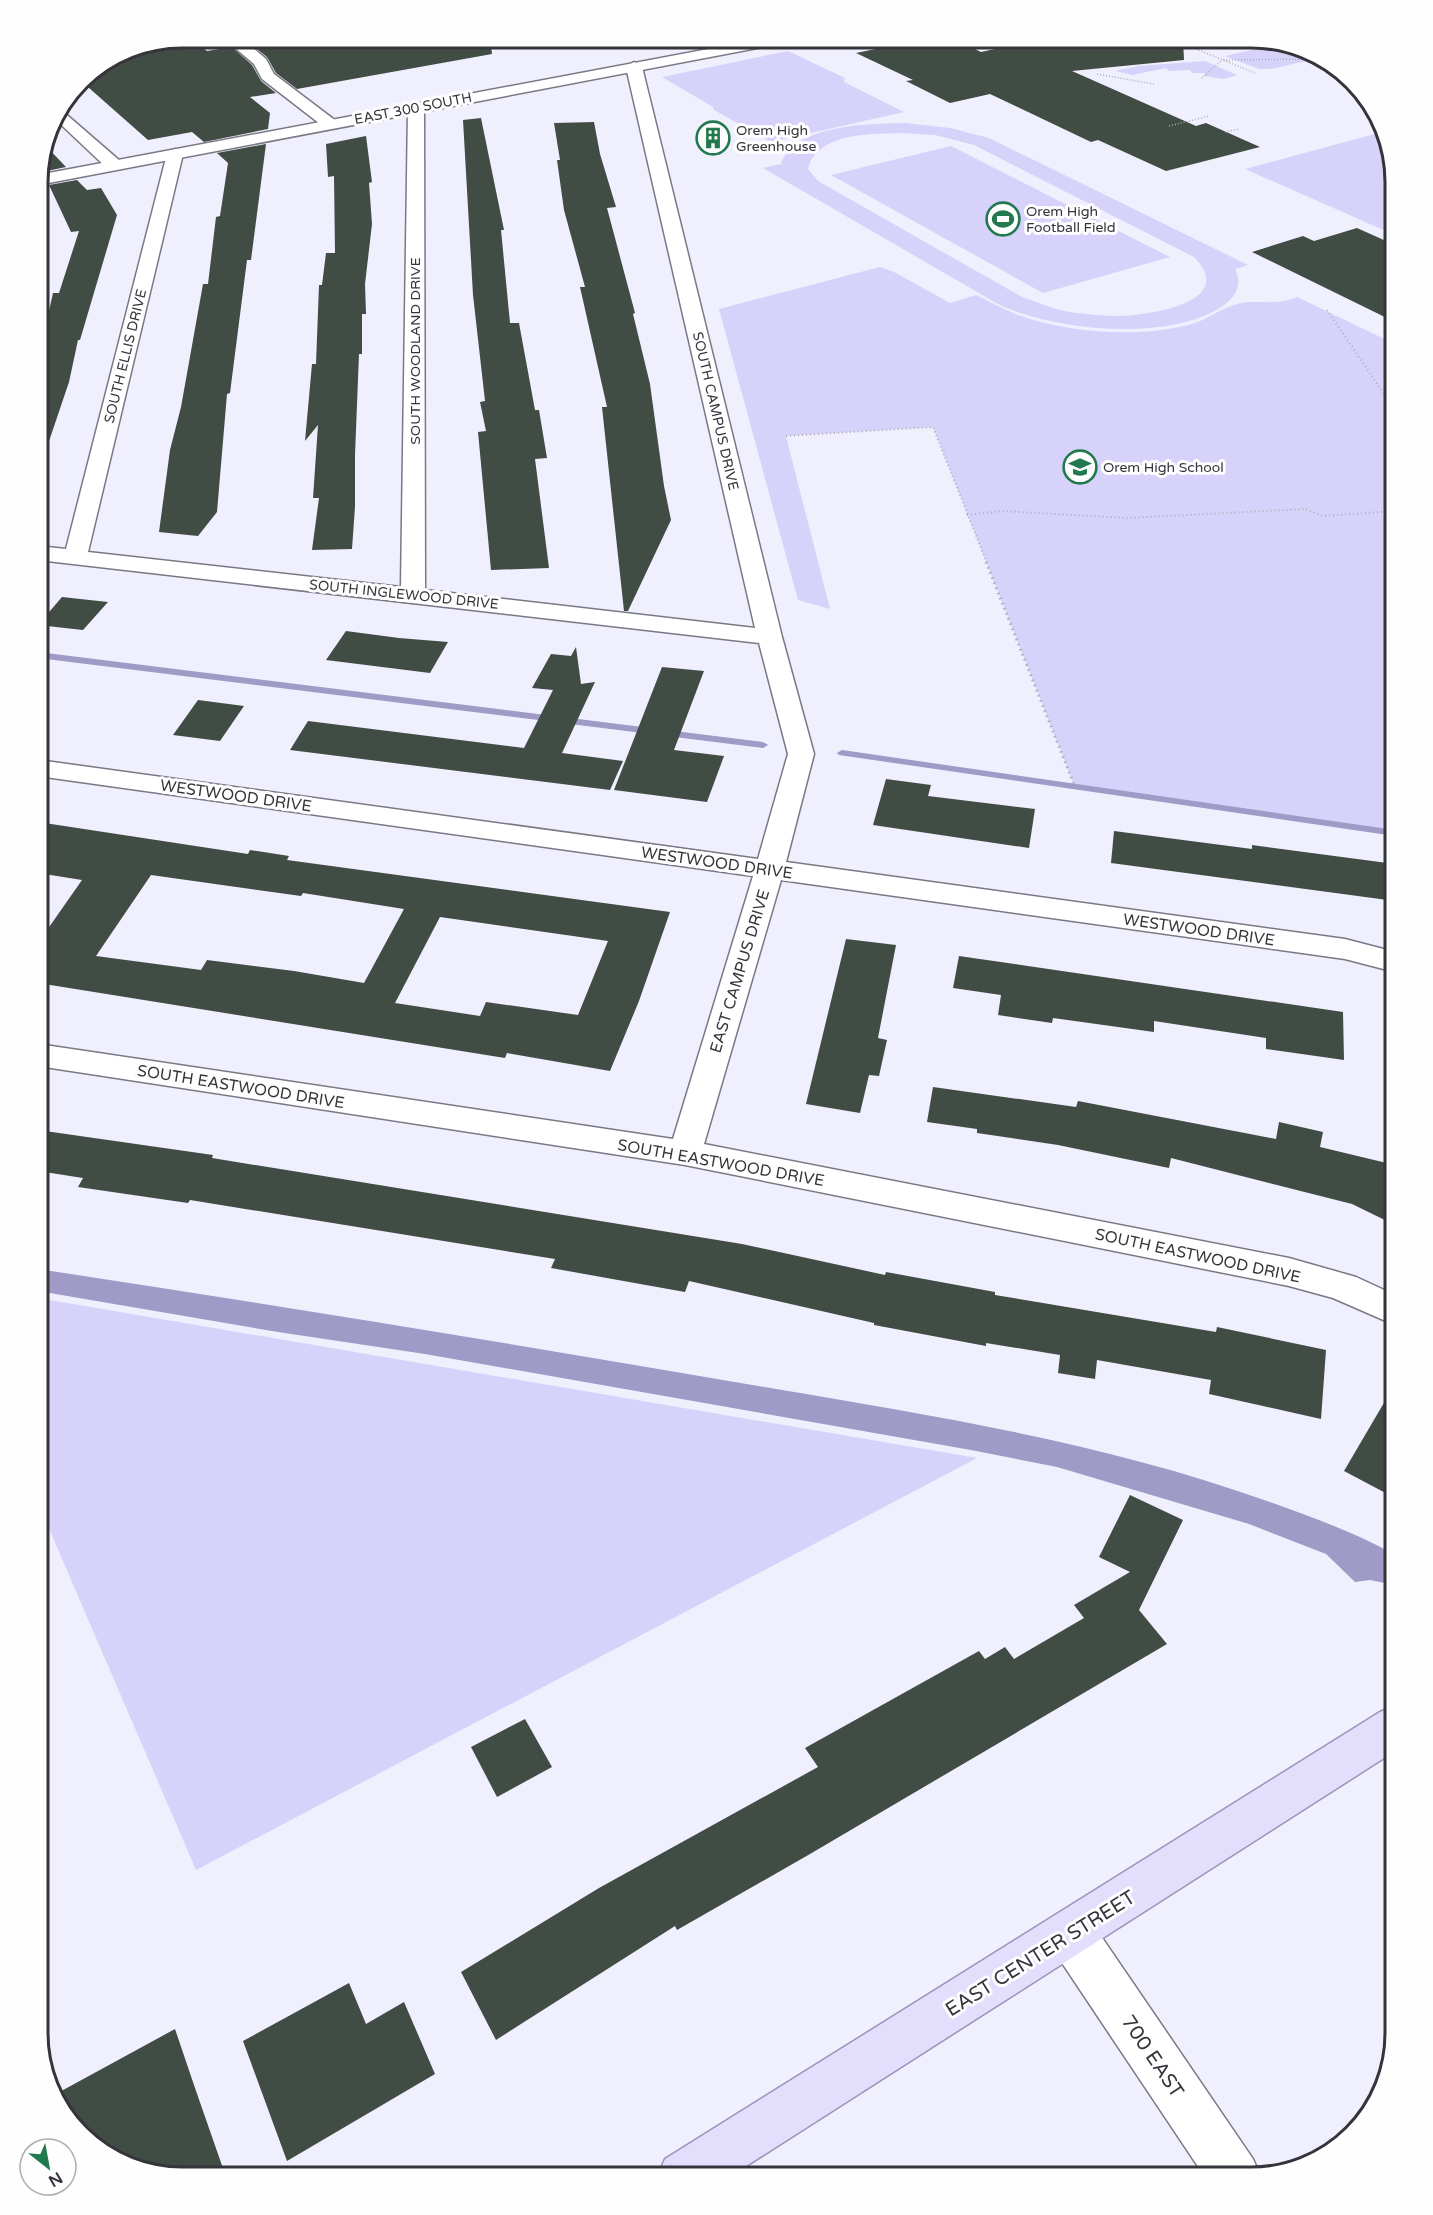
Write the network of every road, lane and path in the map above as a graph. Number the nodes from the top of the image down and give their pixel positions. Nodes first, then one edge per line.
1 (244, 48) edge
2 (736, 48) edge
3 (1196, 49) dead end
4 (1304, 59) edge
5 (1222, 61) junction
6 (634, 67) junction
7 (1255, 73) dead end
8 (1097, 74) dead end
9 (1202, 78) dead end
10 (1154, 84) dead end
11 (416, 108) junction
12 (1209, 116) dead end
13 (64, 118) edge
14 (330, 124) junction
15 (1169, 126) dead end
16 (1239, 129) dead end
17 (1226, 132) dead end
18 (176, 154) junction
19 (114, 165) junction
20 (48, 178) edge
21 (1327, 310) dead end
22 (1385, 395) edge
23 (786, 436) dead end
24 (1385, 512) edge
25 (968, 515) junction
26 (48, 554) edge
27 (75, 558) junction
28 (413, 594) junction
29 (770, 637) junction
30 (801, 754) joint
31 (48, 769) edge
32 (1076, 787) dead end
33 (770, 869) junction
34 (1385, 959) edge
35 (48, 1057) edge
36 (684, 1153) junction
37 (1385, 1306) edge
38 (1385, 1733) edge
39 (1071, 1934) junction
40 (699, 2167) edge
41 (1228, 2167) edge

1 - 14 street
2 - 6 street, EAST 300 SOUTH
3 - 5 path
4 - 5 path
5 - 7 path
5 - 9 path
6 - 11 street, EAST 300 SOUTH
6 - 29 street, SOUTH CAMPUS DRIVE
8 - 10 path
11 - 14 street, EAST 300 SOUTH
11 - 28 street, SOUTH WOODLAND DRIVE
12 - 15 path
13 - 19 street
14 - 18 street, EAST 300 SOUTH
16 - 17 path
18 - 19 street, EAST 300 SOUTH
18 - 27 street, SOUTH ELLIS DRIVE
19 - 20 street, EAST 300 SOUTH
21 - 22 path
23 - 25 path
24 - 25 path
25 - 32 path
26 - 27 street, SOUTH INGLEWOOD DRIVE
27 - 28 street, SOUTH INGLEWOOD DRIVE
28 - 29 street, SOUTH INGLEWOOD DRIVE
29 - 30 street, SOUTH CAMPUS DRIVE
30 - 33 street, EAST CAMPUS DRIVE
31 - 33 street, WESTWOOD DRIVE
33 - 34 street, WESTWOOD DRIVE
33 - 36 street, EAST CAMPUS DRIVE
35 - 36 street, SOUTH EASTWOOD DRIVE
36 - 37 street, SOUTH EASTWOOD DRIVE
38 - 39 main road, EAST CENTER STREET
39 - 40 main road, EAST CENTER STREET
39 - 41 street, 700 EAST

